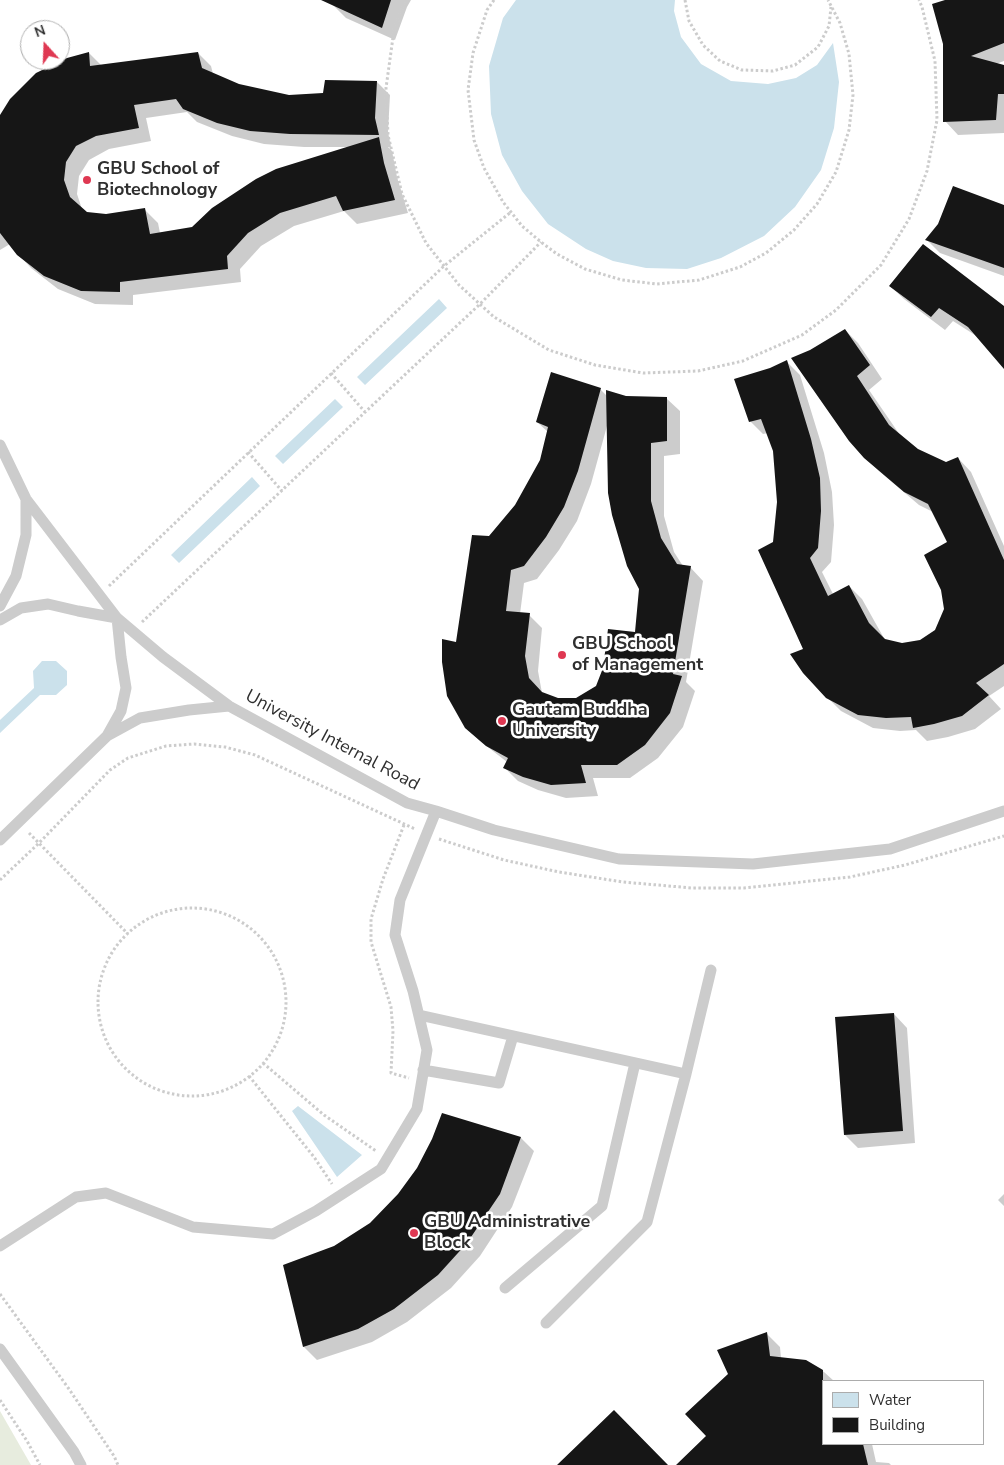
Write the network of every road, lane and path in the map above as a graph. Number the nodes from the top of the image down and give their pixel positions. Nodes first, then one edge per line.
1 (406, 0) edge
2 (494, 0) edge
3 (685, 0) edge
4 (828, 0) edge
5 (919, 0) edge
6 (832, 6) junction
7 (511, 212) junction
8 (541, 242) junction
9 (444, 266) junction
10 (480, 304) junction
11 (331, 373) junction
12 (365, 412) junction
13 (0, 445) edge
14 (248, 452) junction
15 (282, 491) junction
16 (26, 499) junction
17 (99, 595) junction
18 (0, 606) edge
19 (117, 618) junction
20 (0, 620) edge
21 (132, 631) junction
22 (229, 706) junction
23 (107, 736) junction
24 (436, 811) junction
25 (1004, 811) edge
26 (18, 822) junction
27 (0, 840) edge
28 (128, 934) junction
29 (711, 970) dead end
30 (419, 1015) junction
31 (513, 1036) junction
32 (263, 1063) junction
33 (635, 1063) junction
34 (424, 1070) junction
35 (686, 1074) junction
36 (249, 1076) junction
37 (387, 1158) junction
38 (340, 1195) junction
39 (0, 1246) edge
40 (505, 1288) dead end
41 (0, 1294) edge
42 (546, 1323) dead end
43 (0, 1349) edge
44 (0, 1400) edge
45 (40, 1465) edge
46 (80, 1465) edge
47 (118, 1465) edge

1 - 9 path
2 - 7 path
3 - 6 path
4 - 6 path
5 - 10 path
6 - 8 path
7 - 8 path
7 - 9 path
8 - 10 path
9 - 10 path
9 - 11 path
10 - 12 path
11 - 12 path
11 - 14 path
12 - 15 path
13 - 16 lane, University Internal Road
14 - 15 path
14 - 17 path
15 - 21 path
16 - 17 lane, University Internal Road
16 - 18 lane, University Internal Road
17 - 19 lane, University Internal Road
19 - 20 lane
19 - 21 lane, University Internal Road
19 - 23 lane, University Internal Road
21 - 22 lane, University Internal Road
22 - 23 lane, University Internal Road
22 - 24 lane, University Internal Road
23 - 26 lane, University Internal Road
24 - 25 lane, University Internal Road
24 - 30 lane
26 - 27 lane, University Internal Road
26 - 28 path
28 - 32 path
28 - 36 path
29 - 35 lane
30 - 31 lane
30 - 34 lane
31 - 33 lane
31 - 34 lane
32 - 36 path
32 - 37 path
33 - 35 lane
33 - 40 lane
34 - 37 lane
35 - 42 lane
36 - 38 path
37 - 38 lane
38 - 39 lane
41 - 47 path
43 - 46 lane
44 - 45 path

